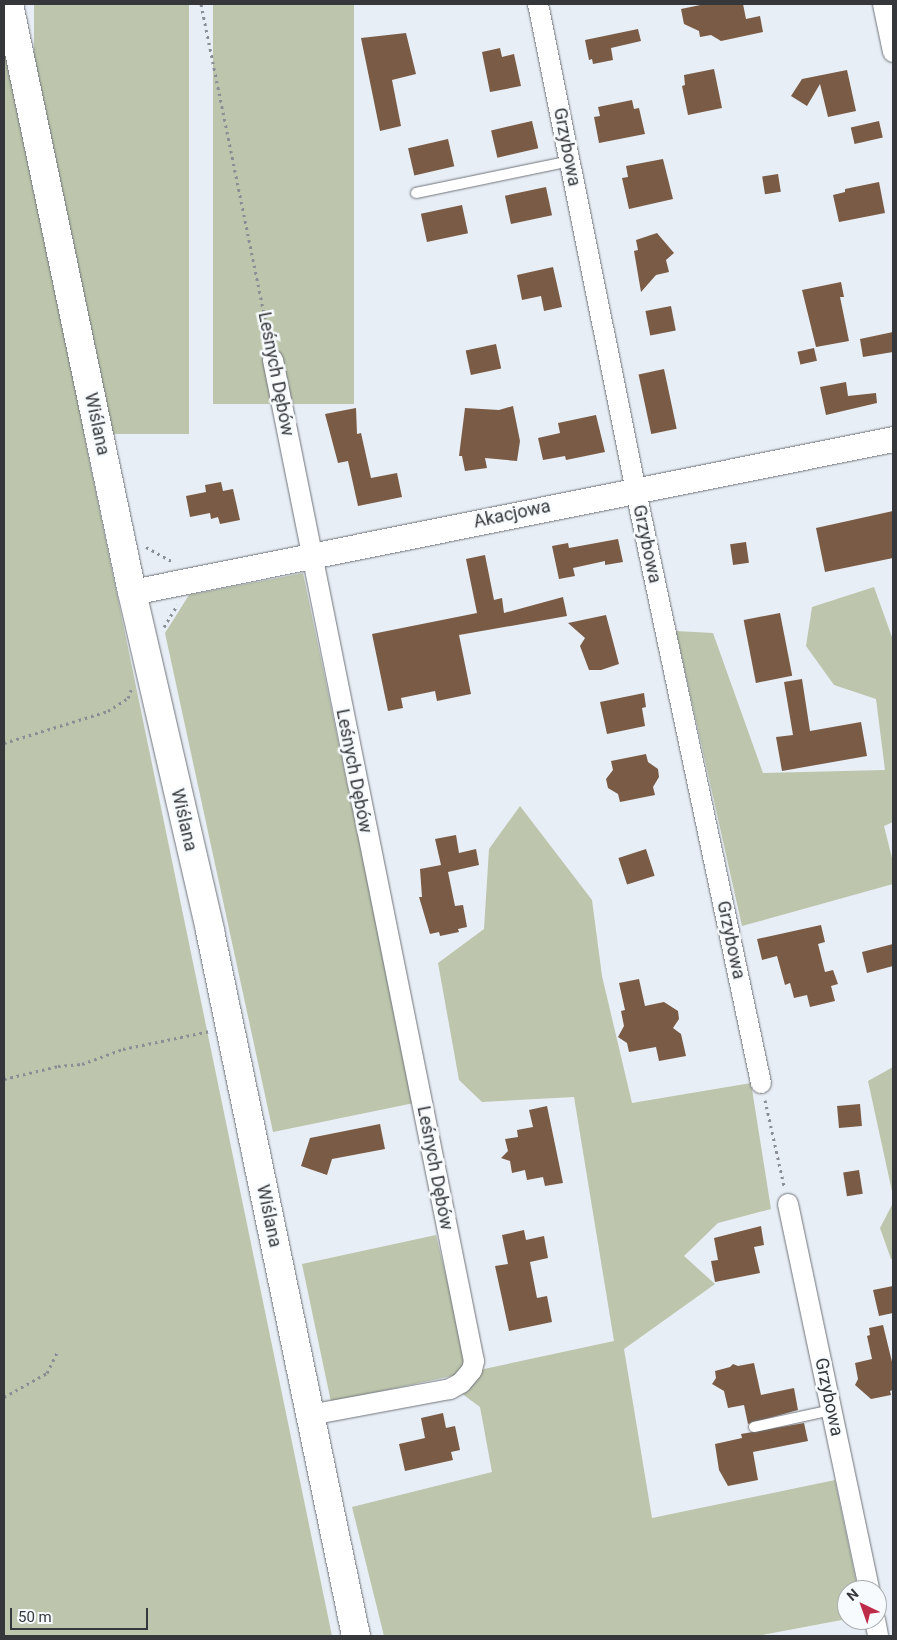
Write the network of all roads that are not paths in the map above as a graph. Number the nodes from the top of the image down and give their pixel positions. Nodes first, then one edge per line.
1 (9, 4) edge
2 (538, 4) edge
3 (883, 4) edge
4 (893, 52) edge
5 (570, 161) junction
6 (416, 193) dead end
7 (273, 360) road end
8 (893, 439) edge
9 (637, 489) junction
10 (311, 555) junction
11 (132, 592) junction
12 (761, 1083) road end
13 (788, 1204) road end
14 (832, 1410) junction
15 (310, 1414) junction
16 (754, 1427) dead end
17 (867, 1580) edge
18 (356, 1636) edge

1 - 11 main road, Wiślana
2 - 5 street, Grzybowa
3 - 4 street
5 - 6 lane
5 - 9 street, Grzybowa
7 - 10 street, Leśnych Dębów
8 - 9 street, Akacjowa
9 - 10 street, Akacjowa
9 - 12 street, Grzybowa
10 - 11 street, Akacjowa
10 - 15 street, Leśnych Dębów
11 - 15 main road, Wiślana
13 - 14 street, Grzybowa
14 - 16 lane
14 - 17 street, Grzybowa
15 - 18 main road, Wiślana

